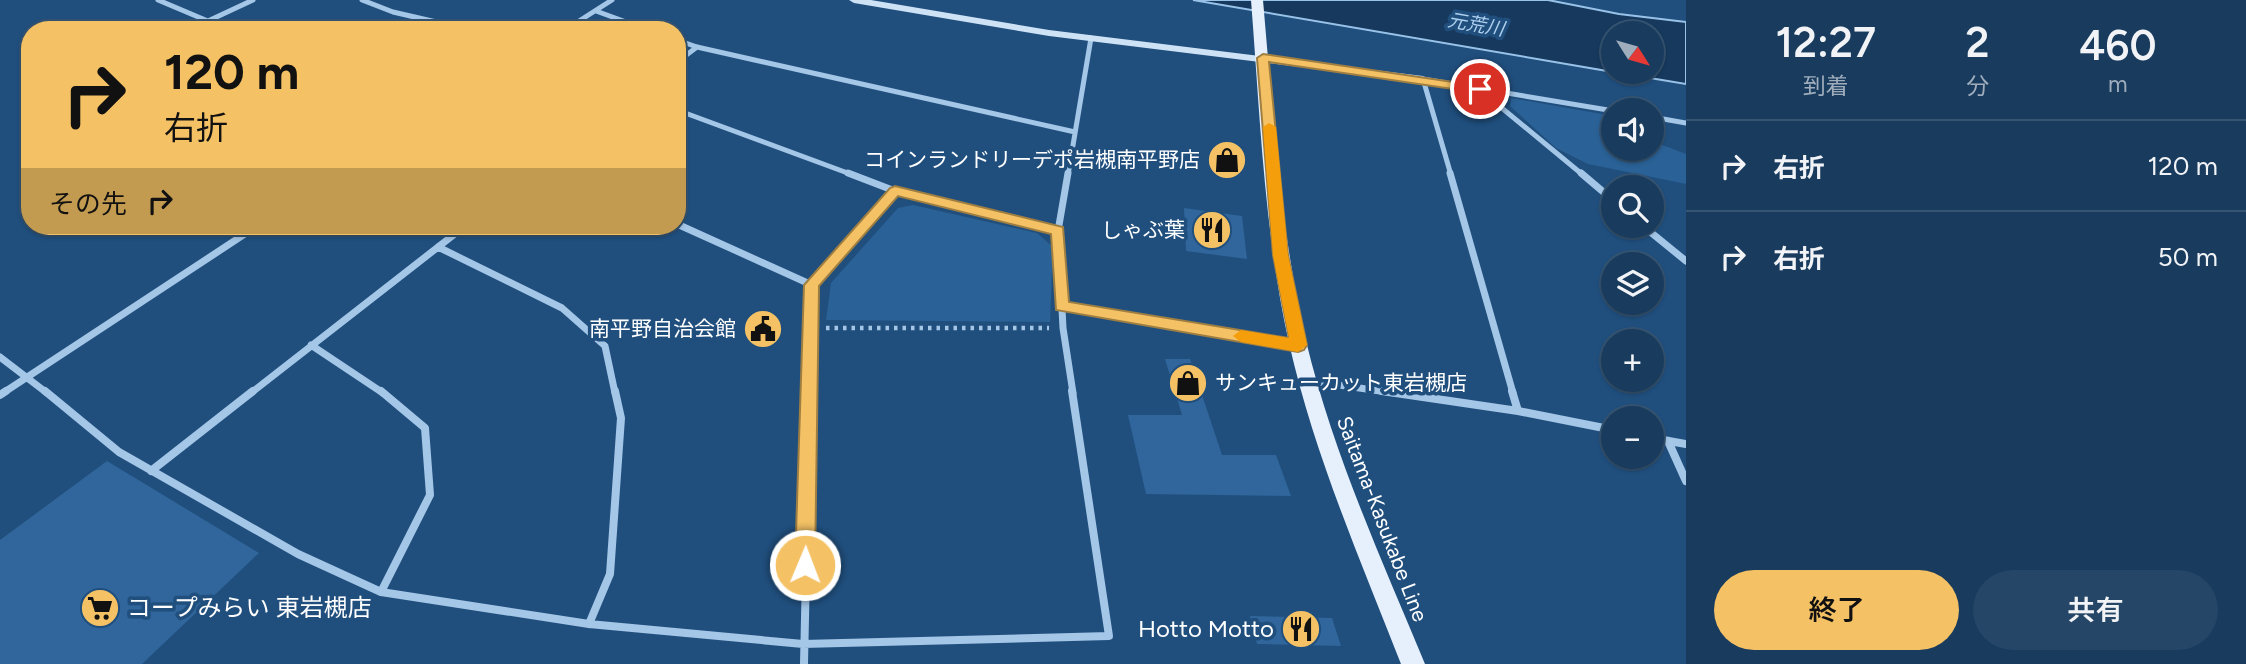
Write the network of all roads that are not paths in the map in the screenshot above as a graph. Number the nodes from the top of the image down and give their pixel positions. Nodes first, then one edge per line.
1 (158, 0) edge
2 (253, 0) edge
3 (362, 0) edge
4 (612, 0) edge
5 (854, 0) edge
6 (1257, 0) edge
7 (596, 11) junction
8 (208, 21) joint
9 (432, 21) edge
10 (580, 21) edge
11 (623, 21) edge
12 (1091, 38) junction
13 (686, 43) edge
14 (697, 47) junction
15 (1262, 50) junction
16 (686, 55) edge
17 (1423, 79) junction
18 (1480, 89) junction
19 (1601, 109) edge
20 (686, 113) edge
21 (1664, 119) edge
22 (1686, 122) edge
23 (1074, 131) junction
24 (1601, 190) edge
25 (895, 191) junction
26 (686, 228) edge
27 (1058, 231) junction
28 (243, 235) edge
29 (453, 235) edge
30 (1658, 238) edge
31 (438, 247) junction
32 (1686, 261) edge
33 (812, 285) junction
34 (1061, 306) junction
35 (311, 345) junction
36 (1298, 345) junction
37 (0, 357) edge
38 (28, 377) junction
39 (1310, 381) junction
40 (0, 395) edge
41 (1518, 411) junction
42 (1601, 427) edge
43 (1664, 440) edge
44 (1668, 441) junction
45 (1686, 444) edge
46 (151, 471) junction
47 (1686, 481) edge
48 (381, 592) junction
49 (589, 624) junction
50 (803, 644) junction
51 (804, 664) edge
52 (1413, 664) edge

1 - 8 street
2 - 8 street
3 - 9 street
4 - 7 street
5 - 12 street
6 - 15 main road, Saitama-Kasukabe Line
7 - 10 street
7 - 11 street
12 - 15 street
12 - 23 street
13 - 14 street
14 - 16 street
14 - 23 street
15 - 17 street
15 - 36 main road, Saitama-Kasukabe Line
17 - 18 street
17 - 41 street
18 - 19 street
18 - 24 street
20 - 25 street
21 - 22 street
23 - 27 street
25 - 27 street
25 - 33 street
26 - 33 street
27 - 34 street
28 - 38 street
29 - 31 street
30 - 32 street
31 - 35 street
31 - 49 street
33 - 50 street
34 - 36 street
34 - 50 street
35 - 46 street
35 - 48 street
36 - 39 main road, Saitama-Kasukabe Line
37 - 38 street
38 - 40 street
38 - 46 street
39 - 41 street
39 - 52 main road, Saitama-Kasukabe Line
41 - 42 street
43 - 44 street
44 - 45 street
44 - 47 street
46 - 48 street
48 - 49 street
49 - 50 street
50 - 51 street

